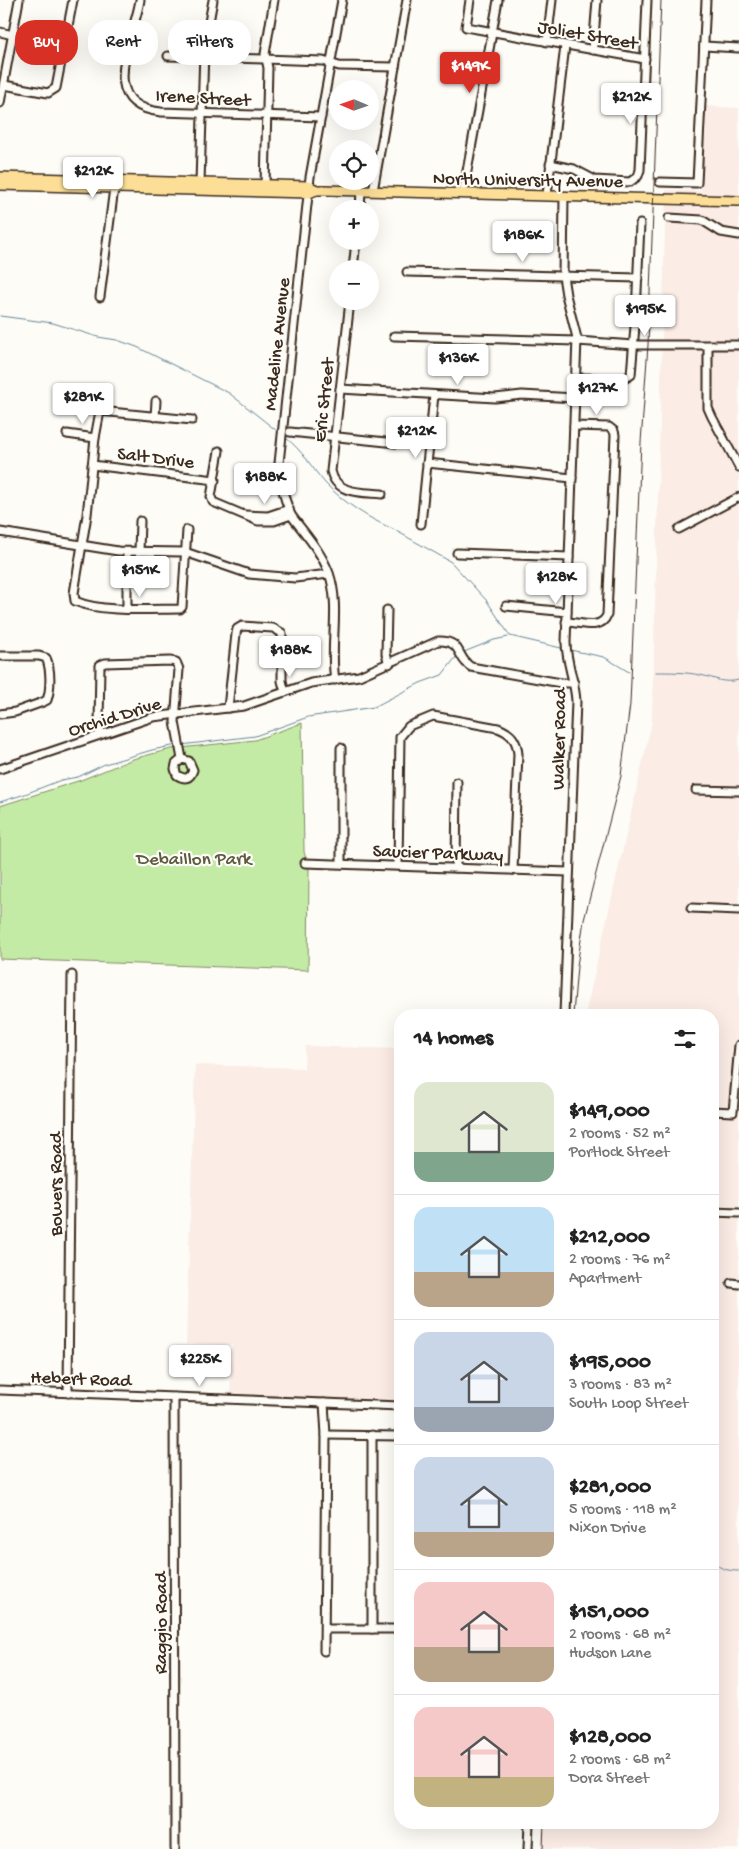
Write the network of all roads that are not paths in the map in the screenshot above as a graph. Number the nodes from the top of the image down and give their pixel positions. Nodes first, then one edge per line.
1 (19, 0) edge
2 (73, 0) edge
3 (140, 0) edge
4 (213, 0) edge
5 (274, 0) edge
6 (342, 0) edge
7 (407, 0) edge
8 (470, 0) edge
9 (498, 0) edge
10 (552, 0) edge
11 (597, 0) edge
12 (647, 0) edge
13 (706, 0) edge
14 (210, 20) edge
15 (0, 32) edge
16 (492, 32) junction
17 (13, 35) junction
18 (547, 42) junction
19 (565, 46) junction
20 (704, 46) junction
21 (739, 48) edge
22 (593, 50) junction
23 (251, 59) edge
24 (645, 59) junction
25 (266, 60) junction
26 (331, 63) junction
27 (204, 65) edge
28 (395, 68) junction
29 (4, 85) junction
30 (0, 103) edge
31 (202, 113) junction
32 (266, 115) junction
33 (321, 117) junction
34 (550, 164) junction
35 (0, 177) edge
36 (660, 182) dead end
37 (200, 183) junction
38 (0, 185) edge
39 (265, 185) junction
40 (114, 188) junction
41 (311, 190) junction
42 (361, 191) junction
43 (373, 192) junction
44 (463, 193) junction
45 (547, 195) junction
46 (564, 196) junction
47 (360, 200) edge
48 (739, 201) edge
49 (669, 218) dead end
50 (640, 224) dead end
51 (739, 235) edge
52 (407, 272) dead end
53 (563, 276) junction
54 (638, 278) junction
55 (100, 297) dead end
56 (349, 310) edge
57 (394, 336) dead end
58 (577, 341) junction
59 (634, 345) junction
60 (739, 345) edge
61 (708, 346) junction
62 (576, 378) junction
63 (340, 389) junction
64 (103, 395) dead end
65 (434, 395) junction
66 (575, 398) junction
67 (156, 401) dead end
68 (100, 411) junction
69 (155, 416) junction
70 (192, 420) dead end
71 (574, 426) junction
72 (290, 432) dead end
73 (68, 434) dead end
74 (95, 438) junction
75 (334, 438) junction
76 (396, 443) dead end
77 (219, 451) dead end
78 (427, 463) junction
79 (92, 465) junction
80 (739, 467) edge
81 (572, 478) junction
82 (216, 480) junction
83 (382, 494) dead end
84 (739, 497) edge
85 (290, 512) junction
86 (140, 521) dead end
87 (421, 524) dead end
88 (680, 529) dead end
89 (187, 530) dead end
90 (0, 532) edge
91 (82, 546) junction
92 (128, 552) junction
93 (139, 552) junction
94 (185, 552) junction
95 (457, 553) dead end
96 (569, 557) junction
97 (329, 574) junction
98 (506, 606) dead end
99 (127, 609) junction
100 (387, 610) dead end
101 (567, 612) junction
102 (566, 622) junction
103 (0, 656) edge
104 (389, 664) junction
105 (335, 680) junction
106 (574, 683) junction
107 (285, 692) junction
108 (228, 708) junction
109 (0, 714) edge
110 (175, 714) junction
111 (101, 734) junction
112 (341, 748) dead end
113 (182, 760) dead end
114 (0, 769) edge
115 (457, 782) dead end
116 (696, 790) dead end
117 (739, 791) edge
118 (304, 863) dead end
119 (341, 863) junction
120 (398, 865) junction
121 (456, 868) junction
122 (513, 870) junction
123 (569, 872) junction
124 (691, 908) dead end
125 (739, 910) edge
126 (72, 975) dead end
127 (564, 1009) edge
128 (739, 1045) edge
129 (719, 1111) edge
130 (719, 1212) edge
131 (739, 1213) edge
132 (731, 1283) dead end
133 (739, 1284) edge
134 (0, 1390) edge
135 (68, 1393) junction
136 (174, 1397) junction
137 (324, 1403) junction
138 (394, 1406) edge
139 (326, 1436) junction
140 (372, 1436) junction
141 (394, 1436) edge
142 (325, 1629) junction
143 (372, 1629) junction
144 (394, 1629) edge
145 (324, 1651) dead end
146 (529, 1829) edge
147 (175, 1849) edge
148 (528, 1849) edge

1 - 17 street
2 - 29 street
3 - 31 street, Irene Street
4 - 14 street
5 - 25 street
6 - 26 street, Madeline Avenue
7 - 28 street
8 - 16 street, Joliet Street
9 - 16 street
10 - 18 street
11 - 22 street
12 - 24 street
13 - 20 street
15 - 17 street
16 - 18 street, Joliet Street
16 - 44 street
17 - 29 street
18 - 19 street, Joliet Street
19 - 22 street, Joliet Street
19 - 34 street
20 - 21 street
20 - 36 street
22 - 24 street, Joliet Street
23 - 25 street
24 - 34 street
25 - 26 street
25 - 32 street
26 - 28 street
26 - 33 street, Madeline Avenue
27 - 31 street
28 - 43 street
29 - 30 street
31 - 32 street, Irene Street
31 - 37 street
32 - 33 street, Irene Street
32 - 39 street
33 - 41 street, Madeline Avenue
34 - 45 street
35 - 37 main road, North University Avenue
37 - 39 main road, North University Avenue
38 - 40 main road, North University Avenue
39 - 41 main road, North University Avenue
40 - 41 main road, North University Avenue
40 - 55 street
41 - 42 main road, North University Avenue
41 - 85 street, Madeline Avenue
42 - 43 main road, North University Avenue
42 - 47 street
43 - 44 main road, North University Avenue
44 - 45 main road, North University Avenue
45 - 46 main road, North University Avenue
46 - 48 main road, North University Avenue
46 - 53 street, Walker Road
49 - 51 street
50 - 54 street
52 - 53 street
53 - 54 street
53 - 58 street, Walker Road
54 - 59 street
56 - 63 street, Eric Street
57 - 58 street
58 - 59 street
58 - 62 street, Walker Road
59 - 61 street
59 - 62 street
60 - 61 street
61 - 80 street
62 - 66 street, Walker Road
63 - 65 street
63 - 75 street, Eric Street
64 - 68 street
65 - 66 street
65 - 78 street
66 - 71 street, Walker Road
67 - 69 street
68 - 69 street
68 - 74 street
69 - 70 street
71 - 81 street, Walker Road
71 - 102 street
72 - 75 street
73 - 74 street
74 - 79 street
75 - 76 street
75 - 83 street, Eric Street
77 - 82 street
78 - 81 street
78 - 87 street
79 - 82 street, Salt Drive
79 - 91 street
81 - 96 street, Walker Road
82 - 85 street
84 - 88 street
85 - 97 street, Madeline Avenue
86 - 93 street
89 - 94 street
90 - 91 street
91 - 92 street
91 - 99 street
92 - 93 street
92 - 99 street
93 - 94 street
94 - 97 street
94 - 99 street
95 - 96 street
96 - 101 street, Walker Road
97 - 105 street, Madeline Avenue
98 - 101 street
100 - 104 street
101 - 102 street, Walker Road
102 - 106 street, Walker Road
103 - 109 street
104 - 105 street, Orchid Drive
104 - 106 street, Orchid Drive
105 - 107 street, Orchid Drive
106 - 123 street, Walker Road
107 - 108 street, Orchid Drive
107 - 108 street
108 - 110 street, Orchid Drive
110 - 111 street, Orchid Drive
110 - 111 street
110 - 113 street
111 - 114 street, Orchid Drive
112 - 119 street
115 - 121 street
116 - 117 street
118 - 119 street, Saucier Parkway
119 - 120 street, Saucier Parkway
120 - 121 street, Saucier Parkway
120 - 122 street
121 - 122 street, Saucier Parkway
122 - 123 street, Saucier Parkway
123 - 127 street, Walker Road
124 - 125 street
126 - 135 street, Bowers Road
128 - 129 street
130 - 131 street
132 - 133 street
134 - 135 street, Hebert Road
135 - 136 street, Hebert Road
136 - 137 street, Hebert Road
136 - 147 street, Raggio Road
137 - 138 street, Hebert Road
137 - 139 street
139 - 140 street
139 - 142 street
140 - 141 street
140 - 143 street
142 - 143 street
142 - 145 street
143 - 144 street
146 - 148 street

